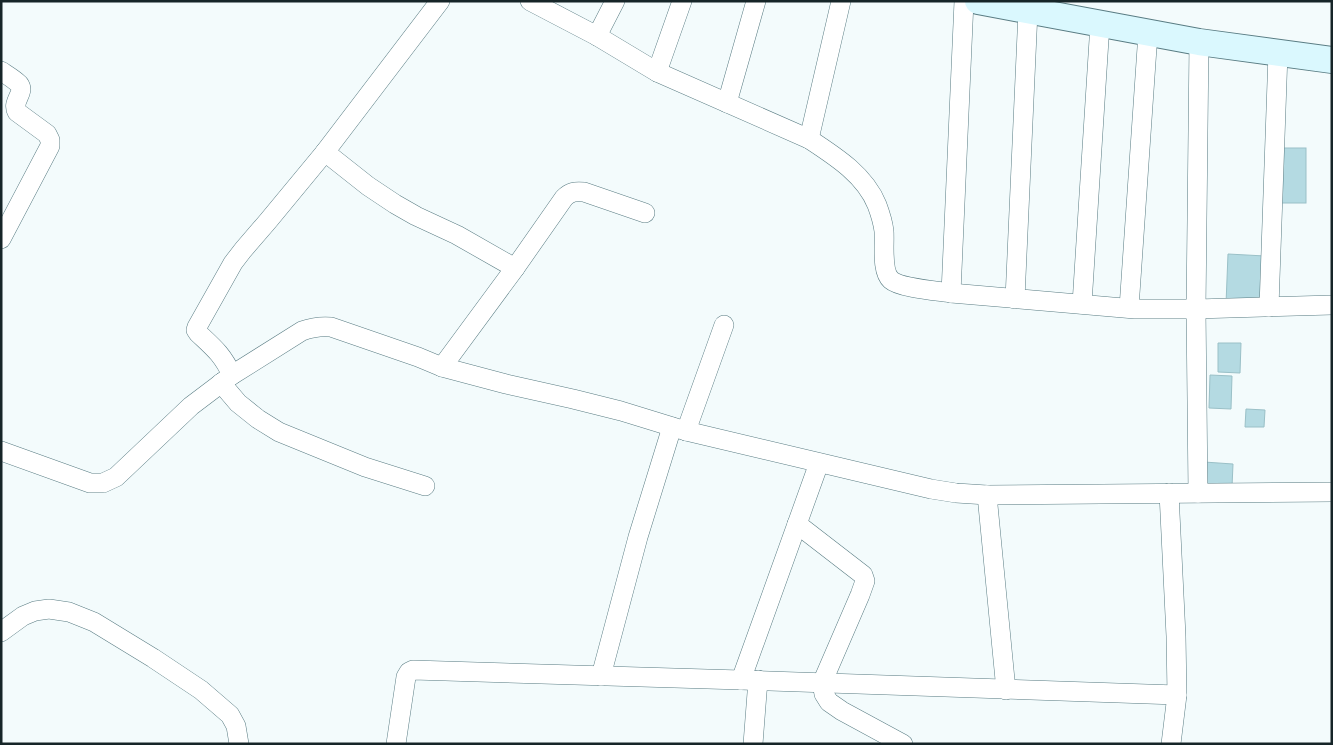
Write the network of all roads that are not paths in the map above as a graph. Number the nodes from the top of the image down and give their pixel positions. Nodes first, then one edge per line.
1 (440, 1) edge
2 (530, 1) edge
3 (615, 1) edge
4 (682, 1) edge
5 (756, 1) edge
6 (841, 1) edge
7 (964, 1) edge
8 (978, 1) edge
9 (1028, 11) junction
10 (1100, 24) junction
11 (1148, 33) junction
12 (597, 36) junction
13 (1199, 42) junction
14 (1278, 53) junction
15 (1332, 60) edge
16 (1, 71) edge
17 (657, 72) junction
18 (727, 103) junction
19 (809, 139) junction
20 (326, 152) junction
21 (645, 213) dead end
22 (1, 239) edge
23 (515, 268) junction
24 (951, 292) junction
25 (1015, 299) junction
26 (1082, 304) junction
27 (1332, 305) edge
28 (1269, 307) junction
29 (1129, 308) junction
30 (1196, 309) junction
31 (724, 325) dead end
32 (442, 367) junction
33 (226, 379) junction
34 (679, 429) junction
35 (1, 451) edge
36 (819, 463) junction
37 (425, 486) dead end
38 (1332, 492) edge
39 (1169, 493) junction
40 (1198, 493) junction
41 (987, 495) junction
42 (797, 524) junction
43 (1, 632) edge
44 (601, 676) junction
45 (750, 680) junction
46 (822, 683) junction
47 (1006, 690) junction
48 (1177, 695) junction
49 (239, 744) edge
50 (396, 744) edge
51 (753, 744) edge
52 (903, 744) edge
53 (1171, 744) edge

1 - 20 street
2 - 12 street
3 - 12 street
4 - 17 street
5 - 18 street
6 - 19 street
7 - 24 street
8 - 9 street
9 - 10 street
9 - 25 street
10 - 11 street
10 - 26 street
11 - 13 street
11 - 29 street
12 - 17 street
13 - 14 street
13 - 30 street
14 - 15 street
14 - 28 street
16 - 22 street
17 - 18 street
18 - 19 street
19 - 24 street
20 - 23 street
20 - 33 street
21 - 23 street
23 - 32 street
24 - 25 street
25 - 26 street
26 - 29 street
27 - 28 street
28 - 30 street
29 - 30 street
30 - 40 street
31 - 34 street
32 - 33 street
32 - 34 street
33 - 35 street
33 - 37 street
34 - 36 street
34 - 44 street
36 - 41 street
36 - 42 street
38 - 40 street
39 - 40 street
39 - 41 street
39 - 48 street
41 - 47 street
42 - 45 street
42 - 46 street
43 - 49 street
44 - 45 street
44 - 50 street
45 - 46 street
45 - 51 street
46 - 47 street
46 - 52 street
47 - 48 street
48 - 53 street

